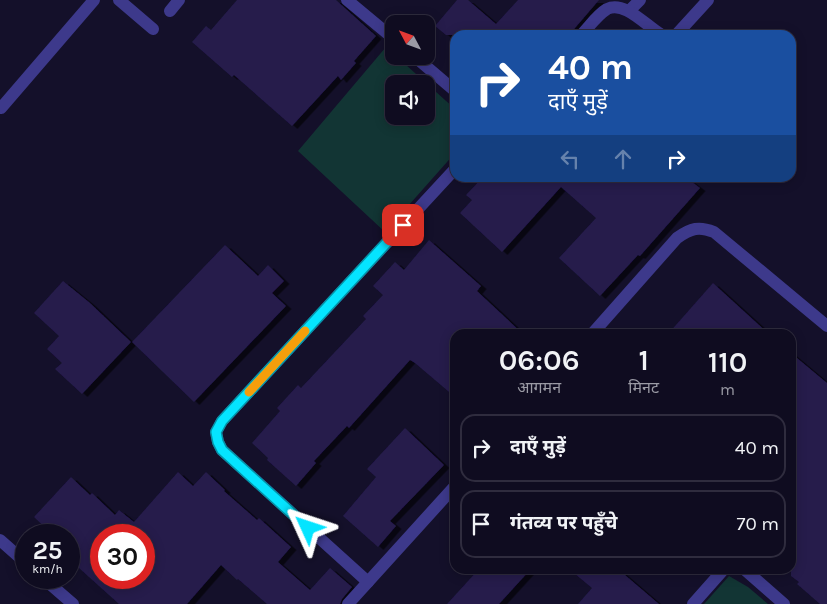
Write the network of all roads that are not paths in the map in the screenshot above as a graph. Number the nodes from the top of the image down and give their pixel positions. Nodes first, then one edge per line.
1 (94, 0) edge
2 (119, 0) edge
3 (179, 0) edge
4 (347, 0) edge
5 (640, 0) edge
6 (708, 0) edge
7 (620, 6) edge
8 (170, 10) dead end
9 (153, 29) dead end
10 (586, 30) edge
11 (655, 30) edge
12 (681, 30) edge
13 (385, 32) edge
14 (425, 65) edge
15 (450, 87) edge
16 (1, 108) edge
17 (450, 174) edge
18 (827, 326) edge
19 (596, 329) edge
20 (450, 492) edge
21 (0, 540) edge
22 (15, 553) edge
23 (719, 574) edge
24 (750, 574) edge
25 (368, 582) junction
26 (56, 589) edge
27 (73, 604) edge
28 (348, 604) edge
29 (692, 604) edge
30 (784, 604) edge

1 - 16 street
2 - 9 street
3 - 8 street
4 - 13 street
5 - 7 street
6 - 12 street
7 - 10 street
7 - 11 street
14 - 15 street
17 - 25 street
18 - 19 street
20 - 25 street
21 - 22 street
23 - 29 street
24 - 30 street
25 - 28 street
26 - 27 street

